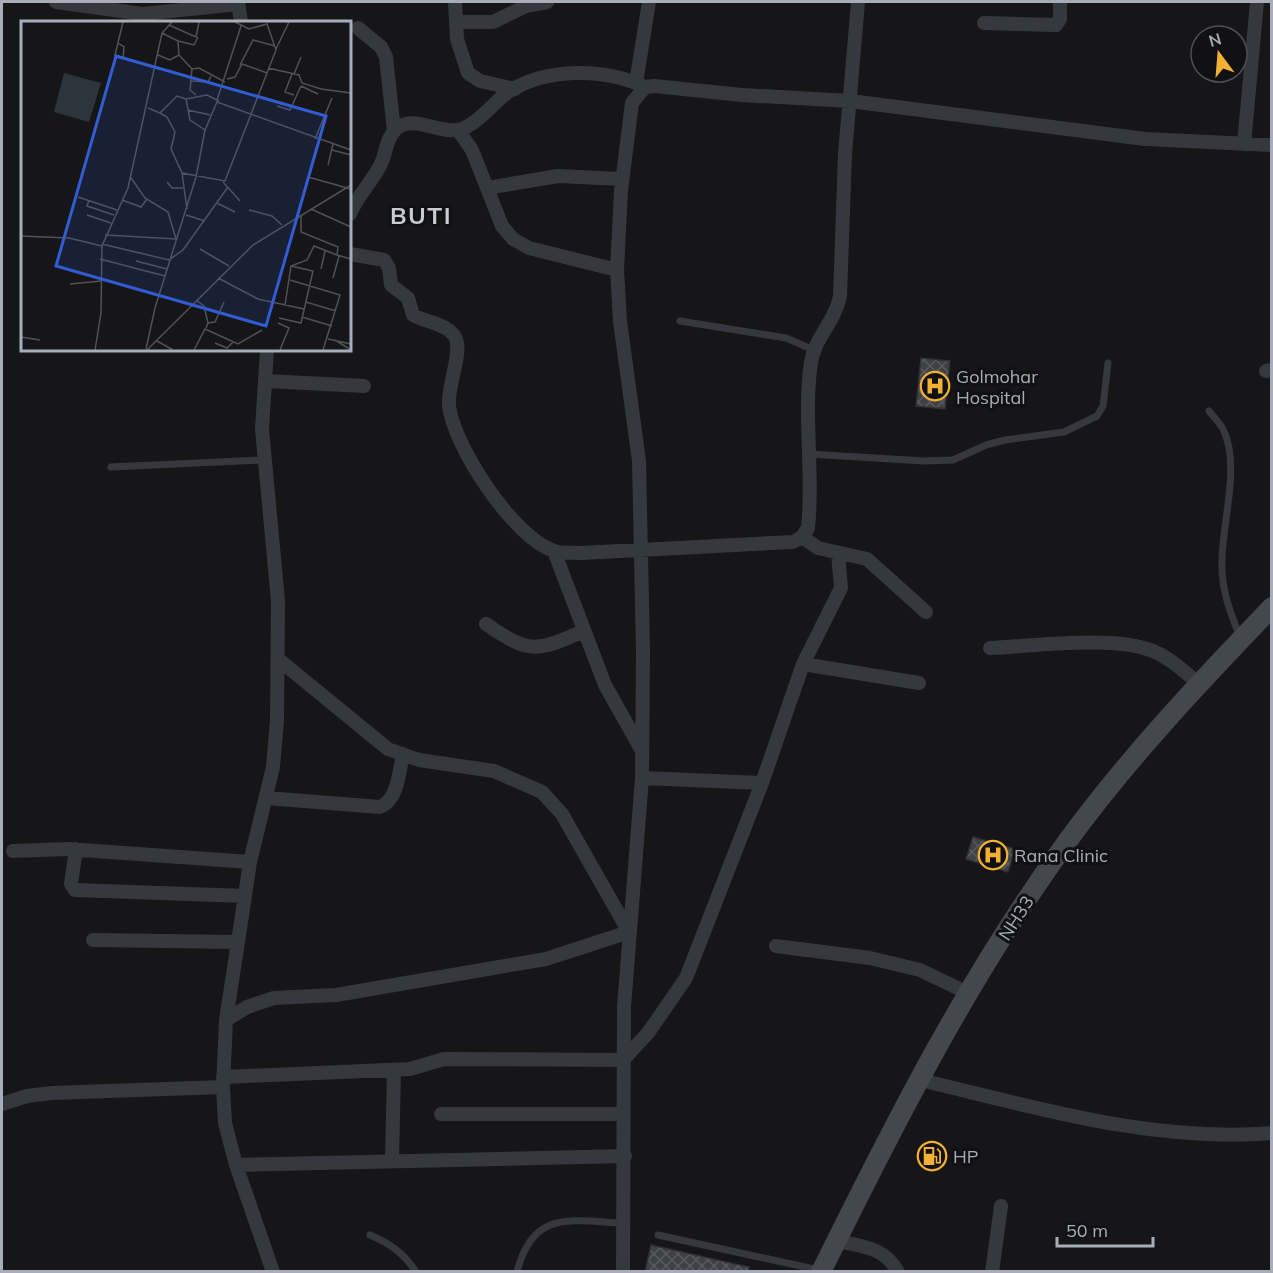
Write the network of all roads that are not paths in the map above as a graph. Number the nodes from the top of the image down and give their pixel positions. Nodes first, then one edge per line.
1 (56, 2) edge
2 (455, 2) edge
3 (548, 2) edge
4 (649, 2) edge
5 (858, 2) edge
6 (1060, 2) edge
7 (1257, 2) edge
8 (238, 3) edge
9 (241, 21) edge
10 (456, 22) junction
11 (984, 23) dead end
12 (358, 28) dead end
13 (641, 85) junction
14 (515, 89) junction
15 (850, 101) junction
16 (394, 130) junction
17 (458, 130) junction
18 (1244, 144) junction
19 (1272, 145) edge
20 (622, 179) junction
21 (487, 188) junction
22 (351, 212) edge
23 (351, 254) edge
24 (616, 270) junction
25 (680, 321) dead end
26 (814, 350) junction
27 (267, 351) edge
28 (1108, 363) dead end
29 (266, 381) junction
30 (364, 387) dead end
31 (1209, 411) dead end
32 (809, 454) junction
33 (263, 460) junction
34 (111, 467) dead end
35 (802, 537) junction
36 (643, 548) junction
37 (554, 551) junction
38 (838, 553) junction
39 (1272, 607) edge
40 (926, 612) dead end
41 (486, 624) dead end
42 (584, 631) junction
43 (1241, 640) junction
44 (990, 648) dead end
45 (278, 659) junction
46 (803, 664) junction
47 (919, 683) dead end
48 (1199, 684) junction
49 (642, 751) junction
50 (403, 754) junction
51 (642, 778) junction
52 (762, 783) junction
53 (266, 798) junction
54 (76, 849) junction
55 (13, 851) dead end
56 (250, 862) junction
57 (245, 896) junction
58 (629, 932) junction
59 (93, 940) dead end
60 (238, 942) junction
61 (776, 946) dead end
62 (970, 994) junction
63 (226, 1020) junction
64 (623, 1060) junction
65 (394, 1070) junction
66 (920, 1080) junction
67 (223, 1082) junction
68 (2, 1104) edge
69 (441, 1114) dead end
70 (624, 1114) junction
71 (1272, 1133) edge
72 (625, 1156) junction
73 (392, 1159) junction
74 (236, 1165) junction
75 (1000, 1206) dead end
76 (624, 1223) junction
77 (370, 1235) dead end
78 (658, 1235) dead end
79 (837, 1240) junction
80 (822, 1271) edge
81 (273, 1272) edge
82 (416, 1272) edge
83 (517, 1272) edge
84 (623, 1272) edge
85 (898, 1272) edge
86 (992, 1272) edge

1 - 8 street
2 - 10 street
3 - 10 street
4 - 13 street
5 - 15 street
6 - 11 street
7 - 18 street
8 - 9 street
10 - 14 street
12 - 16 street
13 - 14 street
13 - 15 street
13 - 20 street
14 - 17 street
15 - 18 street
15 - 26 street
16 - 17 street
16 - 22 street
17 - 21 street
18 - 19 street
20 - 21 street
20 - 24 street
21 - 24 street
23 - 37 street
24 - 36 street
25 - 26 lane
26 - 32 street
27 - 29 street
28 - 32 lane
29 - 30 street
29 - 33 street
31 - 43 lane
32 - 35 street
33 - 34 lane
33 - 45 street
35 - 36 street
35 - 38 street
36 - 37 street
36 - 49 street
37 - 42 street
38 - 40 street
38 - 46 street
39 - 43 main road, NH33
41 - 42 street
42 - 49 street
43 - 48 main road, NH33
44 - 48 street
45 - 50 street
45 - 53 street
46 - 47 street
46 - 52 street
48 - 62 main road, NH33
49 - 51 street
50 - 53 street
50 - 58 street
51 - 52 street
51 - 58 street
52 - 64 street
53 - 56 street
54 - 55 street
54 - 56 street
54 - 57 street
56 - 57 street
57 - 60 street
58 - 63 street
58 - 64 street
59 - 60 street
60 - 63 street
61 - 62 street
62 - 66 main road, NH33
63 - 67 street
64 - 65 street
64 - 70 street
65 - 67 street
65 - 73 street
66 - 71 street
66 - 79 main road, NH33
67 - 68 street
67 - 74 street
69 - 70 street
70 - 72 street
72 - 73 street
72 - 76 street
73 - 74 street
74 - 81 street
75 - 86 street
76 - 83 lane
76 - 84 street
77 - 82 lane
78 - 80 lane
79 - 80 main road, NH33
79 - 85 street

